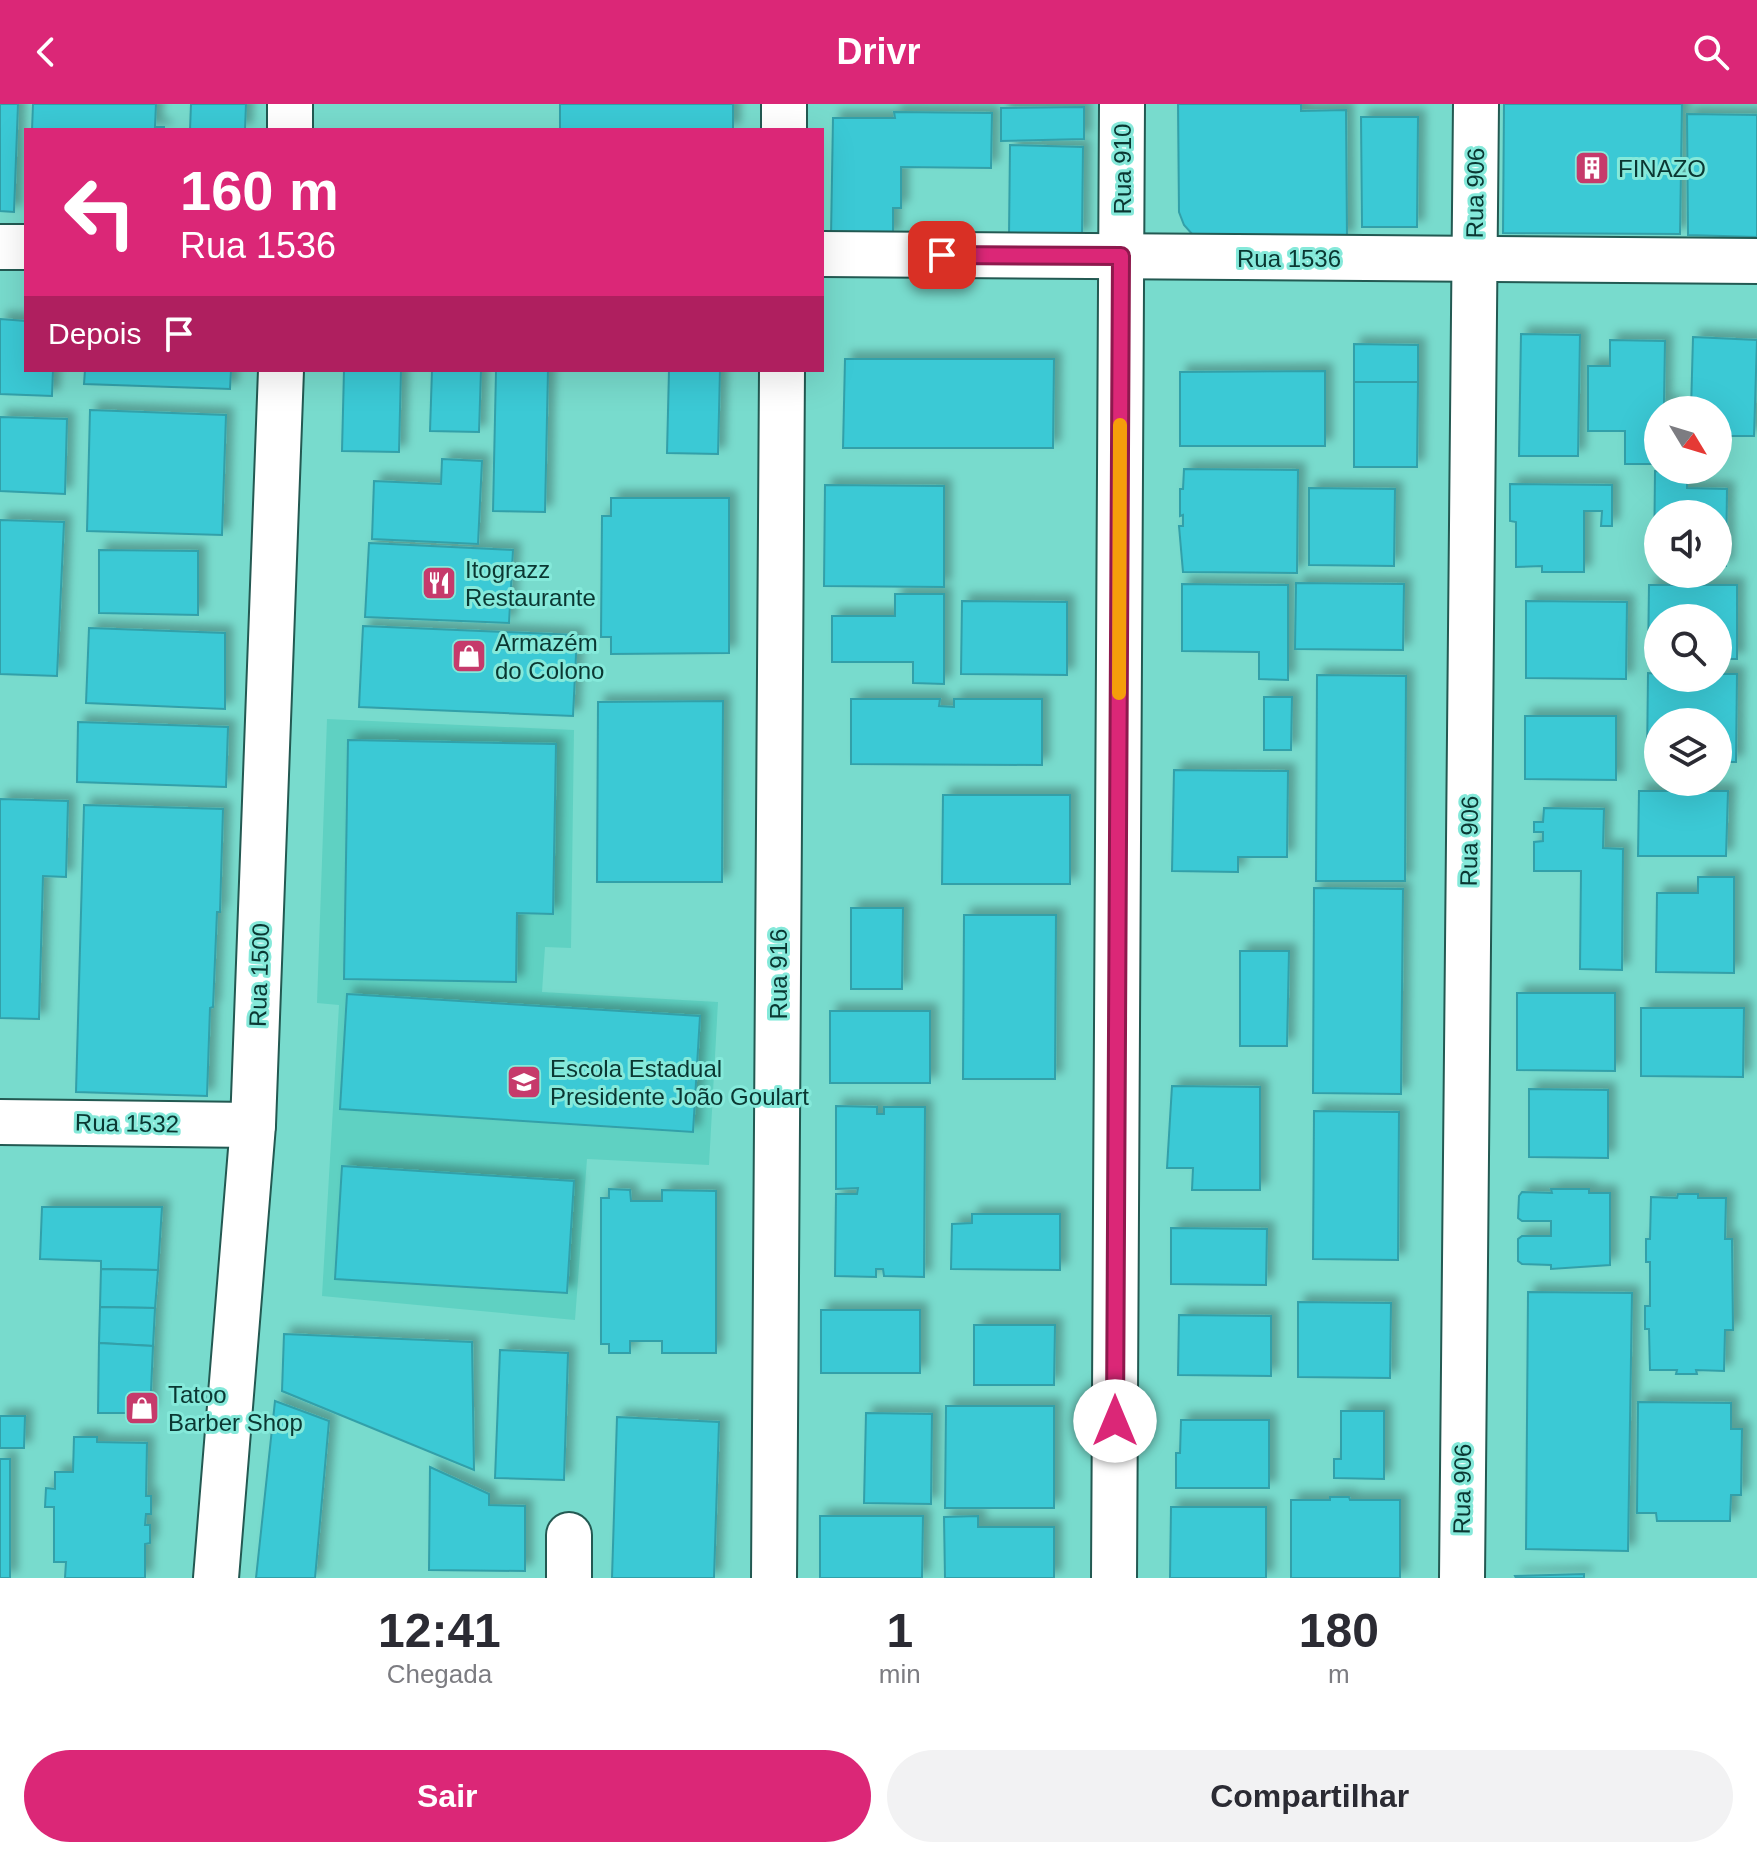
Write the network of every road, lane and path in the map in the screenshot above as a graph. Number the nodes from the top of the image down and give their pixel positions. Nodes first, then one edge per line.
1 (290, 104) edge
2 (784, 104) edge
3 (1122, 104) edge
4 (1476, 104) edge
5 (290, 128) edge
6 (784, 128) edge
7 (0, 247) edge
8 (24, 247) edge
9 (824, 254) edge
10 (1121, 256) junction
11 (1474, 259) junction
12 (1757, 261) edge
13 (281, 372) edge
14 (782, 372) edge
15 (0, 1122) edge
16 (253, 1125) junction
17 (569, 1535) dead end
18 (216, 1578) edge
19 (569, 1578) edge
20 (774, 1578) edge
21 (1114, 1578) edge
22 (1462, 1578) edge

1 - 5 street
2 - 6 street
3 - 10 street, Rua 910
4 - 11 street, Rua 906
7 - 8 street
9 - 10 street, Rua 1536
10 - 11 street, Rua 1536
10 - 21 street, Rua 910
11 - 12 street, Rua 1536
11 - 22 street, Rua 906
13 - 16 street, Rua 1500
14 - 20 street, Rua 916
15 - 16 street, Rua 1532
16 - 18 street, Rua 1500
17 - 19 street

